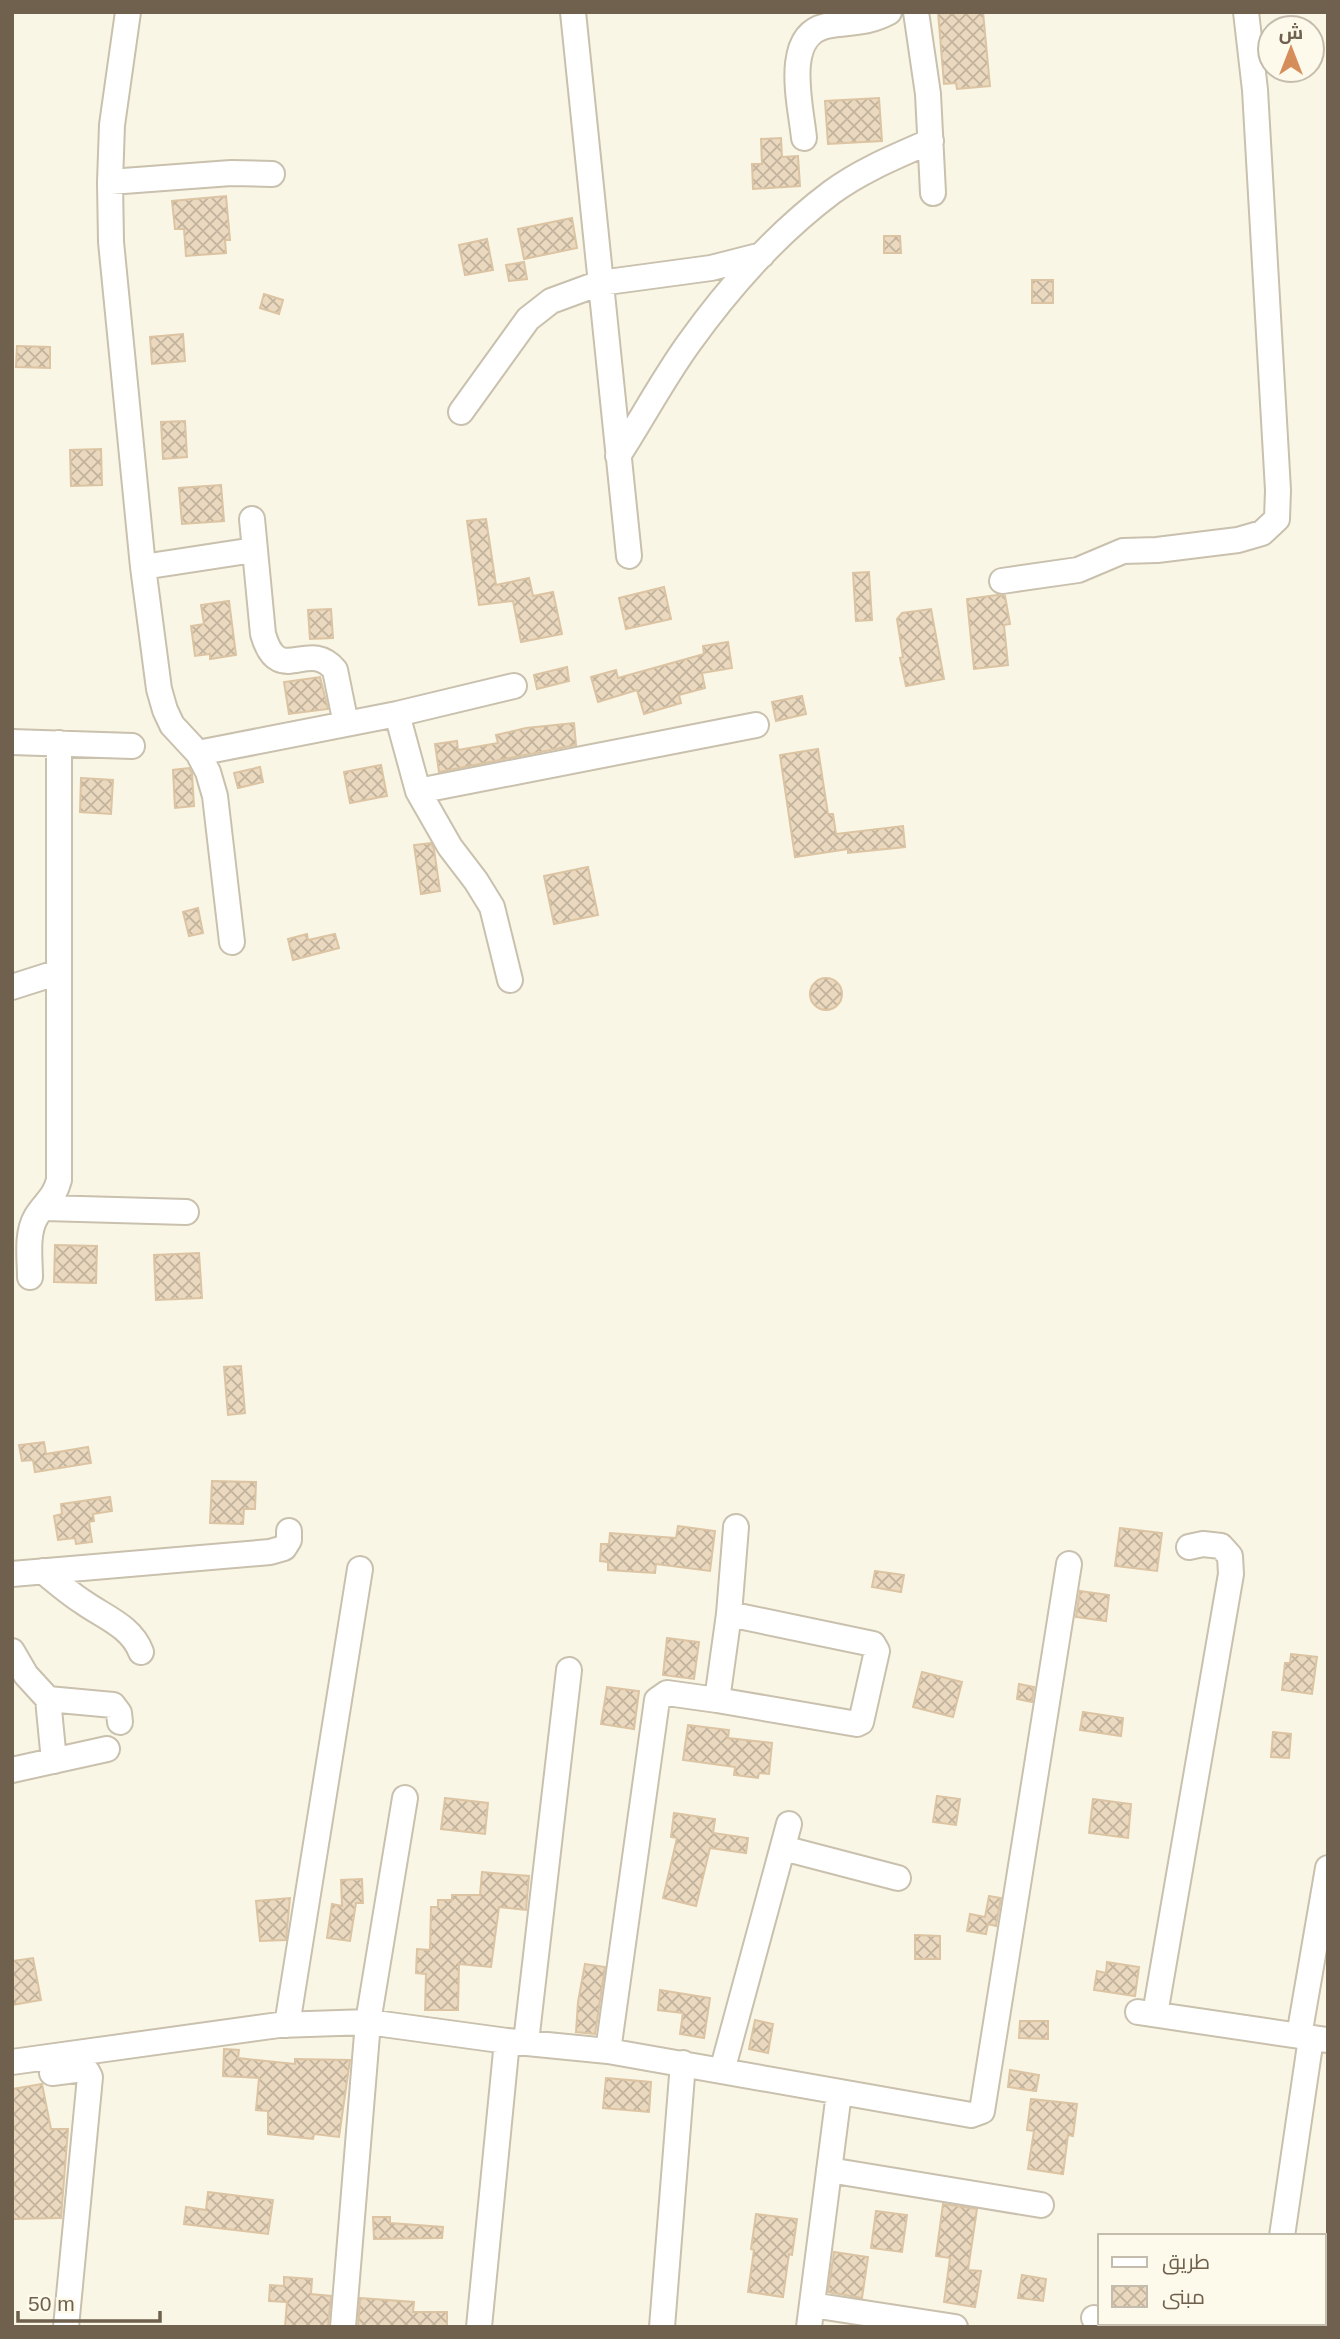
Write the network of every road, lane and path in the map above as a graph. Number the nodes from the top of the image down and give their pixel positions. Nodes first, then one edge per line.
1 (128, 12) edge
2 (573, 12) edge
3 (803, 12) edge
4 (916, 12) edge
5 (1246, 12) edge
6 (882, 14) edge
7 (826, 26) junction
8 (804, 138) dead end
9 (931, 141) junction
10 (272, 174) dead end
11 (110, 182) junction
12 (933, 193) dead end
13 (762, 255) junction
14 (600, 283) junction
15 (461, 412) dead end
16 (618, 456) junction
17 (252, 519) dead end
18 (254, 550) junction
19 (629, 556) dead end
20 (143, 567) junction
21 (1002, 581) dead end
22 (514, 686) dead end
23 (397, 714) junction
24 (346, 724) junction
25 (756, 725) dead end
26 (12, 742) edge
27 (59, 743) junction
28 (132, 746) dead end
29 (198, 753) junction
30 (418, 791) junction
31 (232, 942) dead end
32 (59, 972) junction
33 (510, 979) dead end
34 (12, 988) edge
35 (45, 1208) junction
36 (186, 1212) dead end
37 (30, 1277) dead end
38 (736, 1527) dead end
39 (289, 1531) dead end
40 (1189, 1547) dead end
41 (1069, 1564) dead end
42 (360, 1569) dead end
43 (43, 1572) junction
44 (12, 1574) edge
45 (729, 1614) junction
46 (12, 1651) edge
47 (141, 1652) dead end
48 (569, 1670) dead end
49 (48, 1699) junction
50 (718, 1700) junction
51 (120, 1722) dead end
52 (107, 1749) dead end
53 (54, 1760) junction
54 (12, 1770) edge
55 (405, 1798) dead end
56 (789, 1824) dead end
57 (783, 1849) junction
58 (1328, 1868) edge
59 (898, 1878) dead end
60 (368, 2022) junction
61 (287, 2025) junction
62 (1313, 2038) edge
63 (517, 2042) junction
64 (608, 2051) junction
65 (12, 2062) edge
66 (683, 2063) junction
67 (723, 2071) junction
68 (12, 2079) edge
69 (839, 2093) junction
70 (829, 2170) junction
71 (1041, 2205) dead end
72 (1282, 2234) edge
73 (810, 2316) edge
74 (66, 2327) edge
75 (343, 2327) edge
76 (479, 2327) edge
77 (662, 2327) edge
78 (955, 2327) edge

1 - 11 street
2 - 14 street
3 - 7 street
4 - 9 street
5 - 21 street
6 - 7 street
7 - 8 street
9 - 12 street
9 - 13 street
10 - 11 street
11 - 20 street
13 - 14 street
13 - 16 street
14 - 15 street
14 - 16 street
16 - 19 street
17 - 18 street
18 - 20 street
18 - 24 street
20 - 29 street
22 - 23 street
23 - 24 street
23 - 30 street
24 - 29 street
25 - 30 street
26 - 27 street
27 - 28 street
27 - 32 street
29 - 31 street
30 - 33 street
32 - 34 street
32 - 35 street
35 - 36 street
35 - 37 street
38 - 45 street
39 - 43 street
40 - 62 street
41 - 69 street
42 - 61 street
43 - 44 street
43 - 47 street
45 - 50 street
45 - 50 street
46 - 49 street
48 - 63 street
49 - 51 street
49 - 53 street
50 - 64 street
52 - 53 street
53 - 54 street
55 - 60 street
56 - 57 street
57 - 59 street
57 - 67 street
58 - 62 street
60 - 61 street
60 - 63 street
60 - 75 street
61 - 65 street
62 - 72 street
63 - 64 street
63 - 76 street
64 - 66 street
66 - 67 street
66 - 77 street
67 - 69 street
68 - 74 street
69 - 70 street
70 - 71 street
70 - 73 street
73 - 78 street

